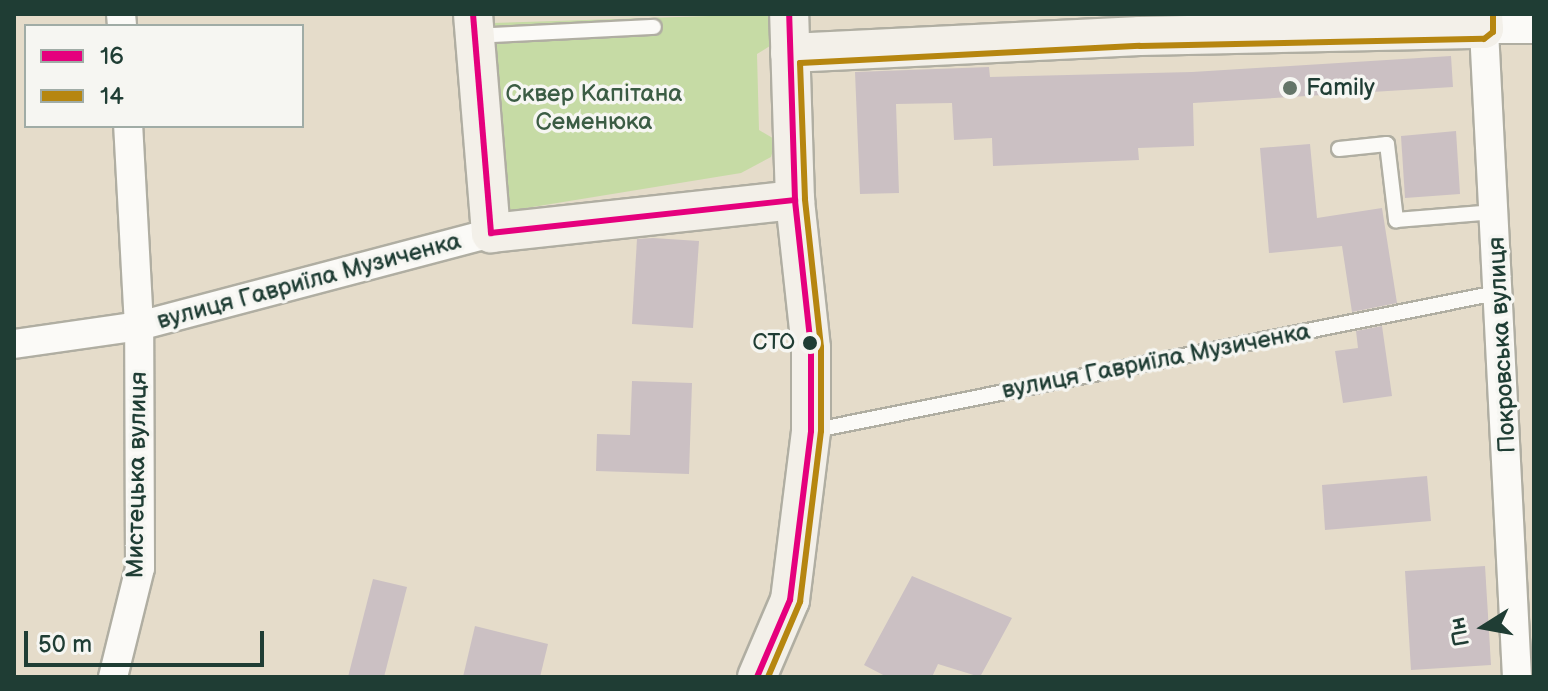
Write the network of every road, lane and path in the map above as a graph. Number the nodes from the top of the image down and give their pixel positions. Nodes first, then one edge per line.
1 (789, 14) edge
2 (1483, 22) edge
3 (474, 25) edge
4 (1139, 25) edge
5 (654, 27) dead end
6 (1534, 29) edge
7 (790, 53) junction
8 (128, 128) edge
9 (1339, 149) dead end
10 (795, 200) junction
11 (1496, 212) junction
12 (491, 233) junction
13 (1501, 292) junction
14 (139, 326) junction
15 (14, 344) edge
16 (811, 431) junction
17 (113, 677) edge
18 (757, 677) edge
19 (1517, 677) edge

1 - 7 main road
2 - 4 main road
2 - 6 street
2 - 11 street, Покровська вулиця
3 - 5 lane
3 - 12 main road
4 - 7 main road
7 - 10 main road
8 - 14 street, Мистецька вулиця
9 - 11 lane
10 - 12 main road, вулиця Гавриїла Музиченка
10 - 16 main road
11 - 13 street, Покровська вулиця
12 - 14 street, вулиця Гавриїла Музиченка
13 - 16 lane, вулиця Гавриїла Музиченка
13 - 19 street, Покровська вулиця
14 - 15 street, вулиця Гавриїла Музиченка
14 - 17 street, Мистецька вулиця
16 - 18 main road

